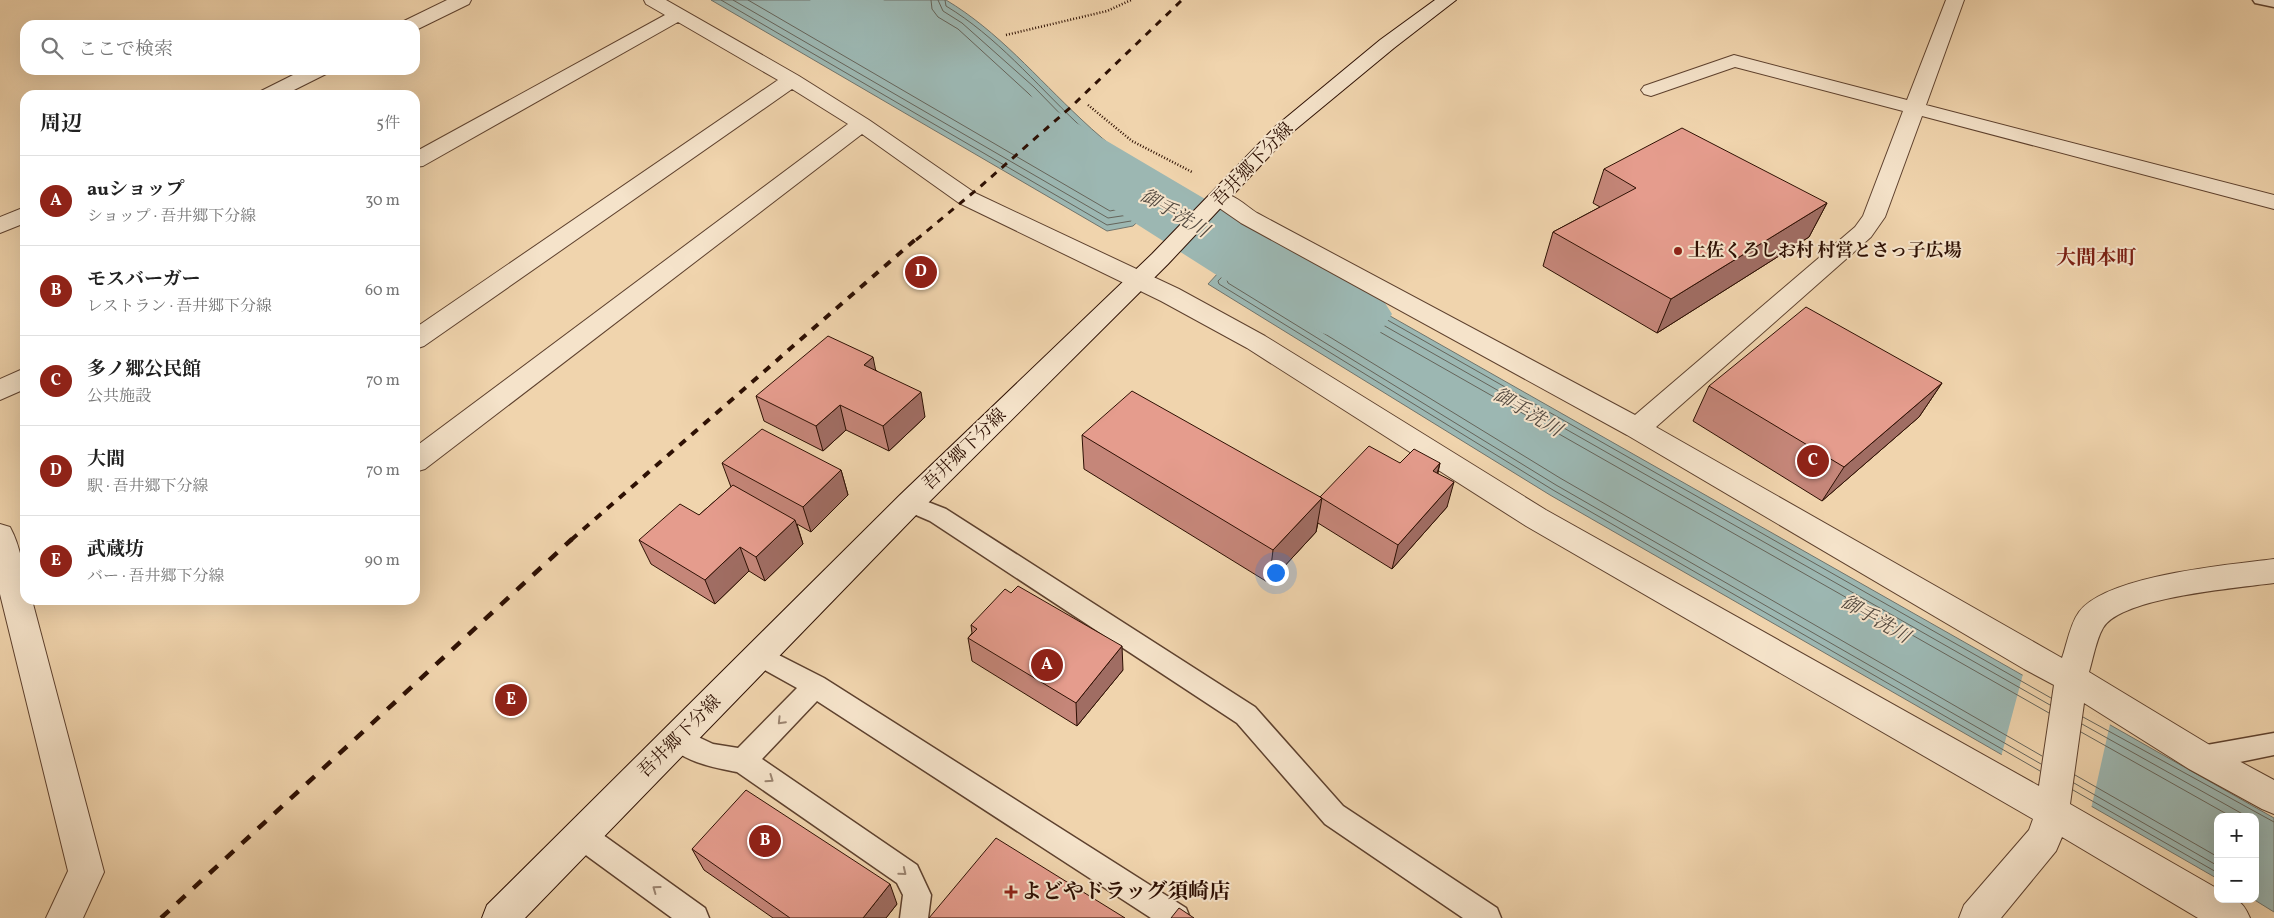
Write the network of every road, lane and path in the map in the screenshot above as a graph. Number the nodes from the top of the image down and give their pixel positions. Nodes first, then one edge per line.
1 (462, 0) edge
2 (654, 0) edge
3 (1132, 0) edge
4 (1447, 0) edge
5 (1955, 0) edge
6 (2260, 0) edge
7 (2274, 3) edge
8 (678, 14) junction
9 (420, 20) edge
10 (1006, 34) dead end
11 (309, 75) edge
12 (792, 80) junction
13 (278, 90) edge
14 (1651, 90) dead end
15 (1088, 105) dead end
16 (1915, 107) junction
17 (862, 124) junction
18 (420, 158) edge
19 (1199, 176) dead end
20 (2274, 202) edge
21 (1215, 203) junction
22 (20, 216) edge
23 (0, 226) edge
24 (1145, 272) junction
25 (420, 337) edge
26 (20, 380) edge
27 (0, 391) edge
28 (1637, 428) junction
29 (420, 458) edge
30 (910, 503) junction
31 (0, 535) edge
32 (2274, 571) edge
33 (20, 585) edge
34 (28, 605) edge
35 (761, 656) junction
36 (815, 686) junction
37 (2069, 688) junction
38 (679, 739) junction
39 (2274, 744) edge
40 (2201, 758) junction
41 (743, 761) junction
42 (2274, 798) edge
43 (2054, 802) junction
44 (582, 836) junction
45 (64, 918) edge
46 (500, 918) edge
47 (695, 918) edge
48 (914, 918) edge
49 (1176, 918) edge
50 (1487, 918) edge
51 (1977, 918) edge
52 (2232, 918) edge

1 - 9 street
2 - 8 street
3 - 10 path
4 - 21 street, 吾井郷下分線
5 - 16 street
6 - 7 lane
8 - 12 street
8 - 18 street
11 - 13 street
12 - 17 street
12 - 25 street
14 - 16 street
15 - 19 path
16 - 20 street
16 - 28 street
17 - 24 street
17 - 29 street
21 - 24 street, 吾井郷下分線
21 - 28 street
22 - 23 street
24 - 30 street, 吾井郷下分線
24 - 43 street
26 - 27 street
28 - 37 street
30 - 35 street, 吾井郷下分線
30 - 50 lane
31 - 33 street
32 - 37 street
34 - 45 street
35 - 36 lane
35 - 38 street, 吾井郷下分線
36 -> 41 lane
36 - 49 lane
37 - 40 street
37 - 43 street
38 - 41 lane
38 - 44 street, 吾井郷下分線
39 - 40 lane
40 - 42 street
41 -> 48 lane
43 - 51 street
43 - 52 street
44 - 46 street, 吾井郷下分線
47 -> 44 lane

